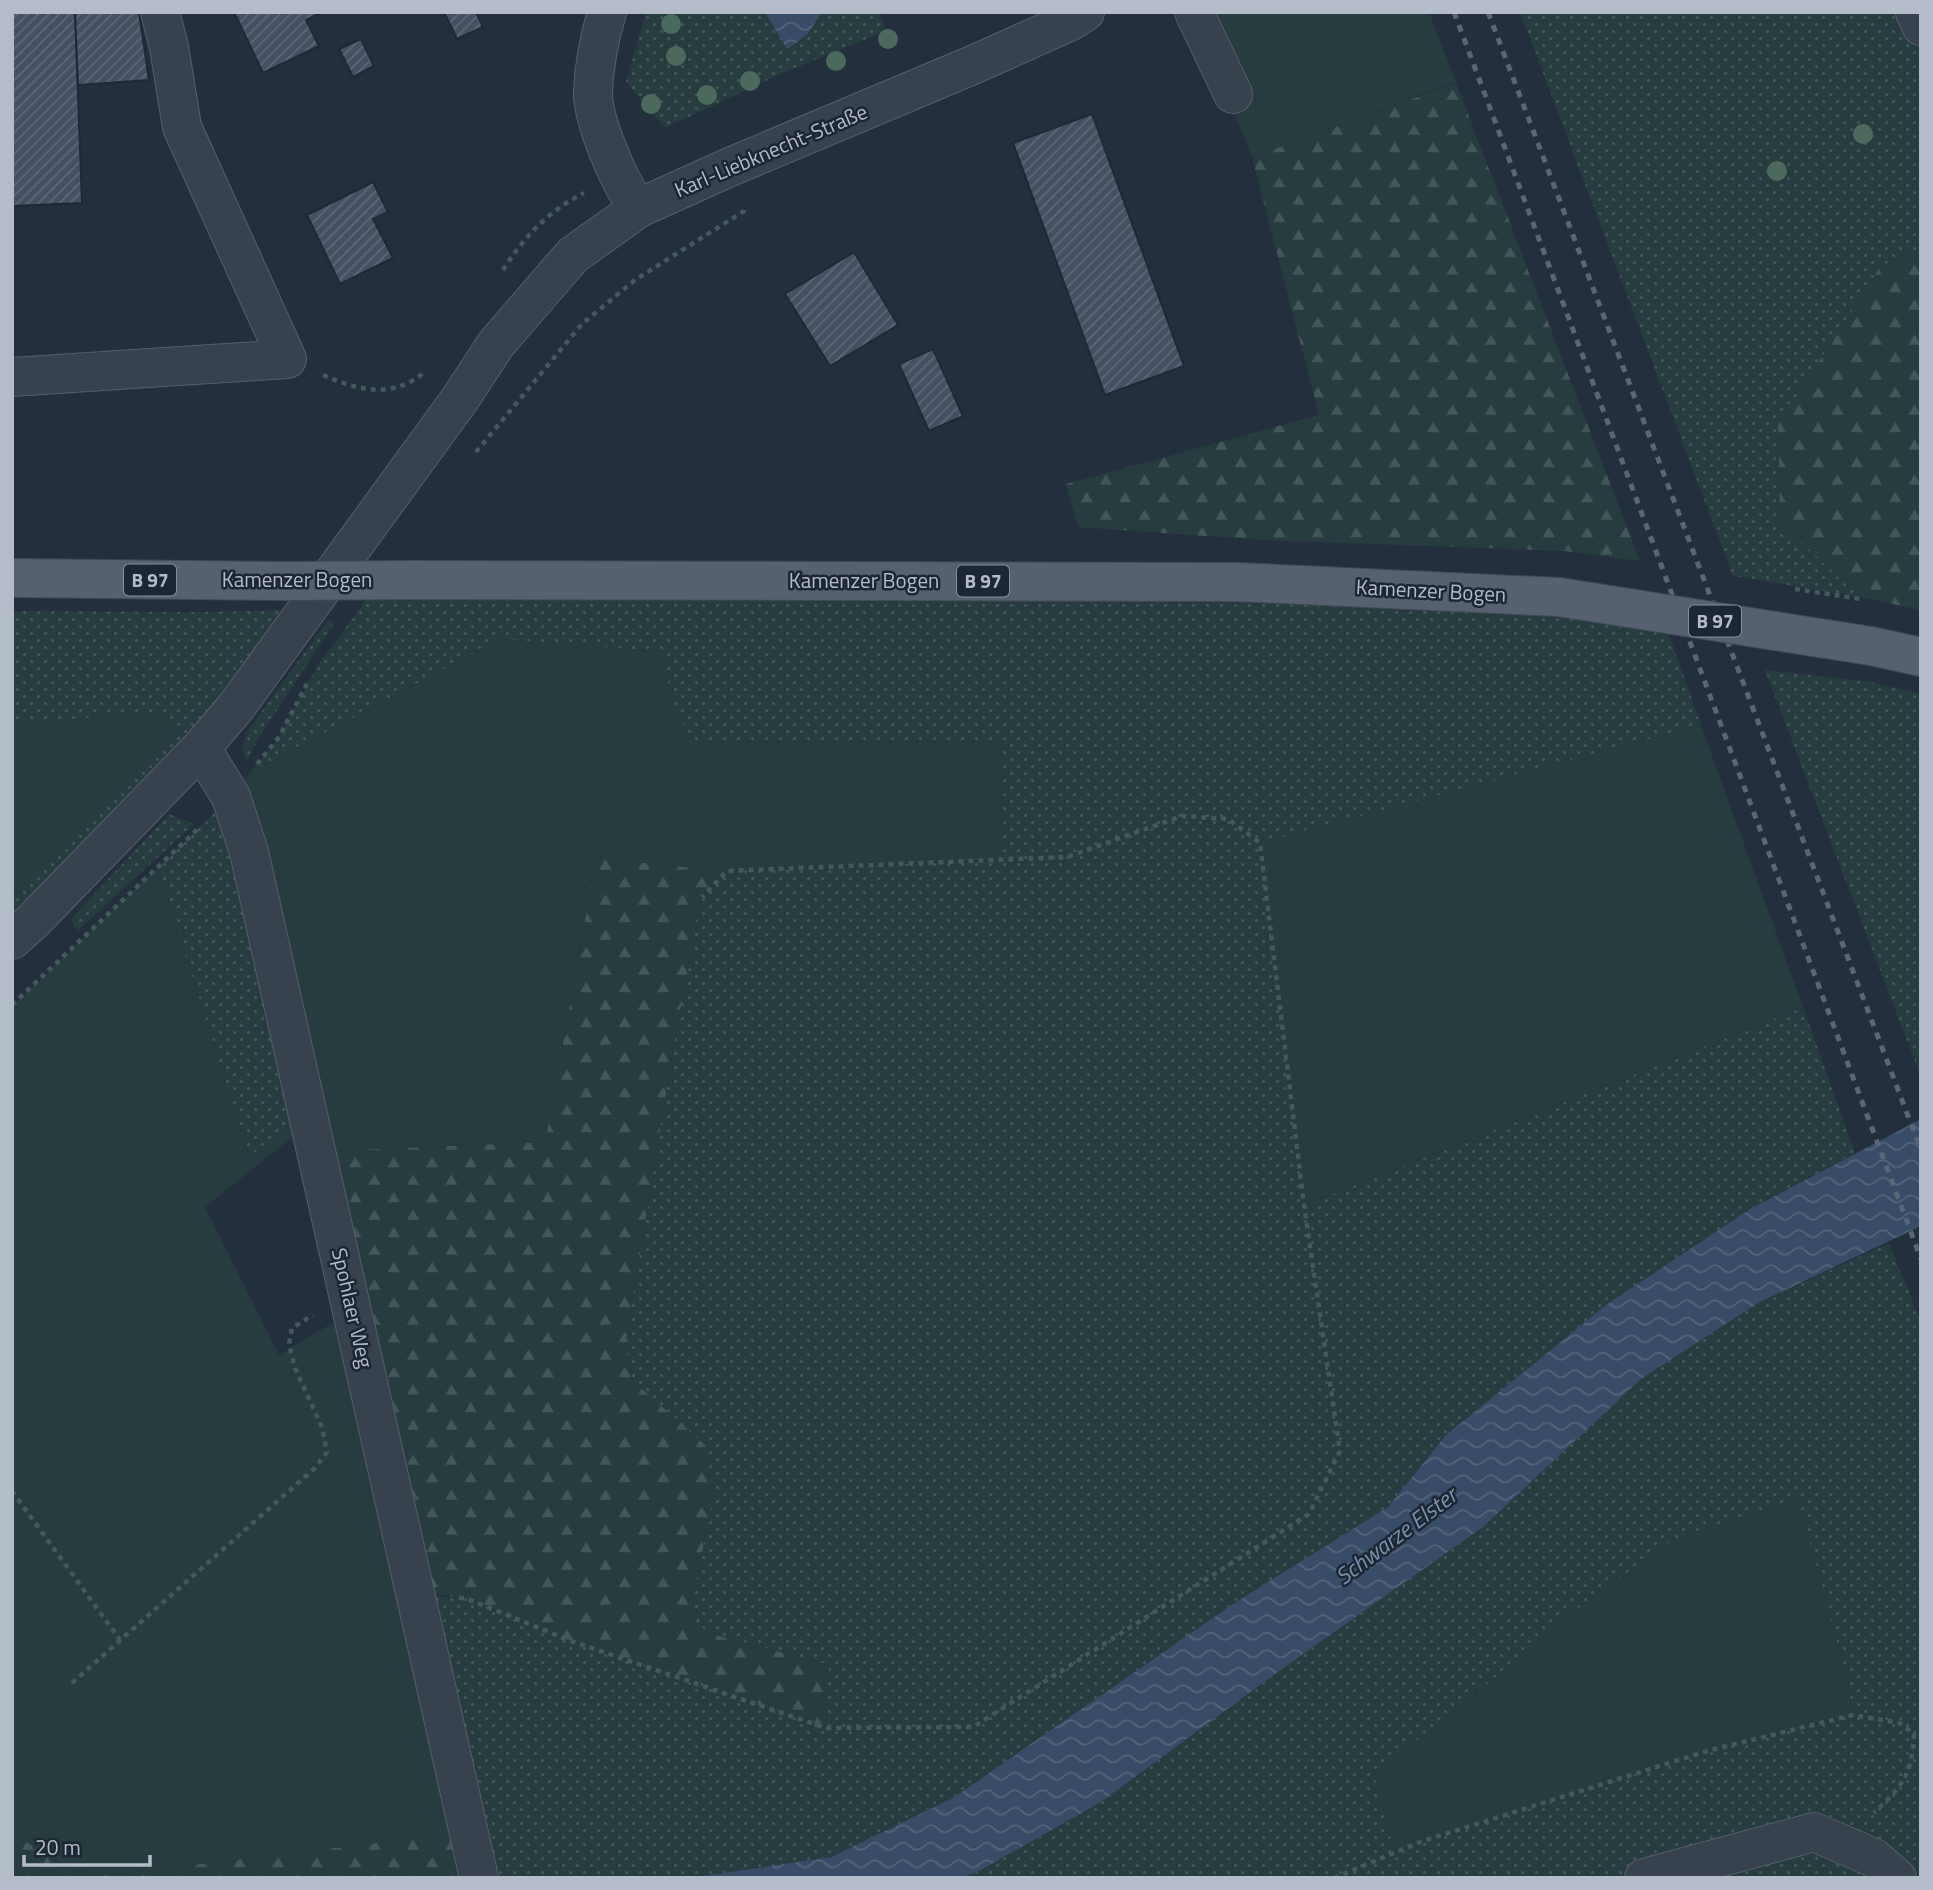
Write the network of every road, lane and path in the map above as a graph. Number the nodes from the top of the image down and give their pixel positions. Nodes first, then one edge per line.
1 (160, 12) edge
2 (607, 12) edge
3 (1085, 12) edge
4 (1194, 12) edge
5 (1915, 12) edge
6 (1921, 26) edge
7 (1233, 93) dead end
8 (730, 166) junction
9 (639, 208) junction
10 (12, 377) edge
11 (469, 461) dead end
12 (12, 578) edge
13 (1921, 657) edge
14 (311, 677) dead end
15 (201, 748) junction
16 (231, 797) junction
17 (702, 897) dead end
18 (12, 940) edge
19 (12, 1004) edge
20 (348, 1293) junction
21 (12, 1491) edge
22 (416, 1594) junction
23 (120, 1640) junction
24 (72, 1683) dead end
25 (1846, 1844) junction
26 (480, 1878) edge
27 (1334, 1878) edge
28 (1644, 1878) edge
29 (1897, 1878) edge

1 - 10 street
2 - 9 street
3 - 8 street, Karl-Liebknecht-Straße
4 - 7 street
5 - 6 street
8 - 9 street, Karl-Liebknecht-Straße
8 - 11 path
9 - 15 street, Karl-Liebknecht-Straße
12 - 13 main road, Kamenzer Bogen / B 97, bridge
14 - 16 path
15 - 16 street, Spohlaer Weg
15 - 18 street, Karl-Liebknecht-Straße
16 - 19 path
16 - 20 street, Spohlaer Weg
17 - 22 path
20 - 22 street, Spohlaer Weg
20 - 23 path
21 - 23 path
22 - 26 street, Spohlaer Weg
23 - 24 path
25 - 27 path
25 - 28 street
25 - 29 street

